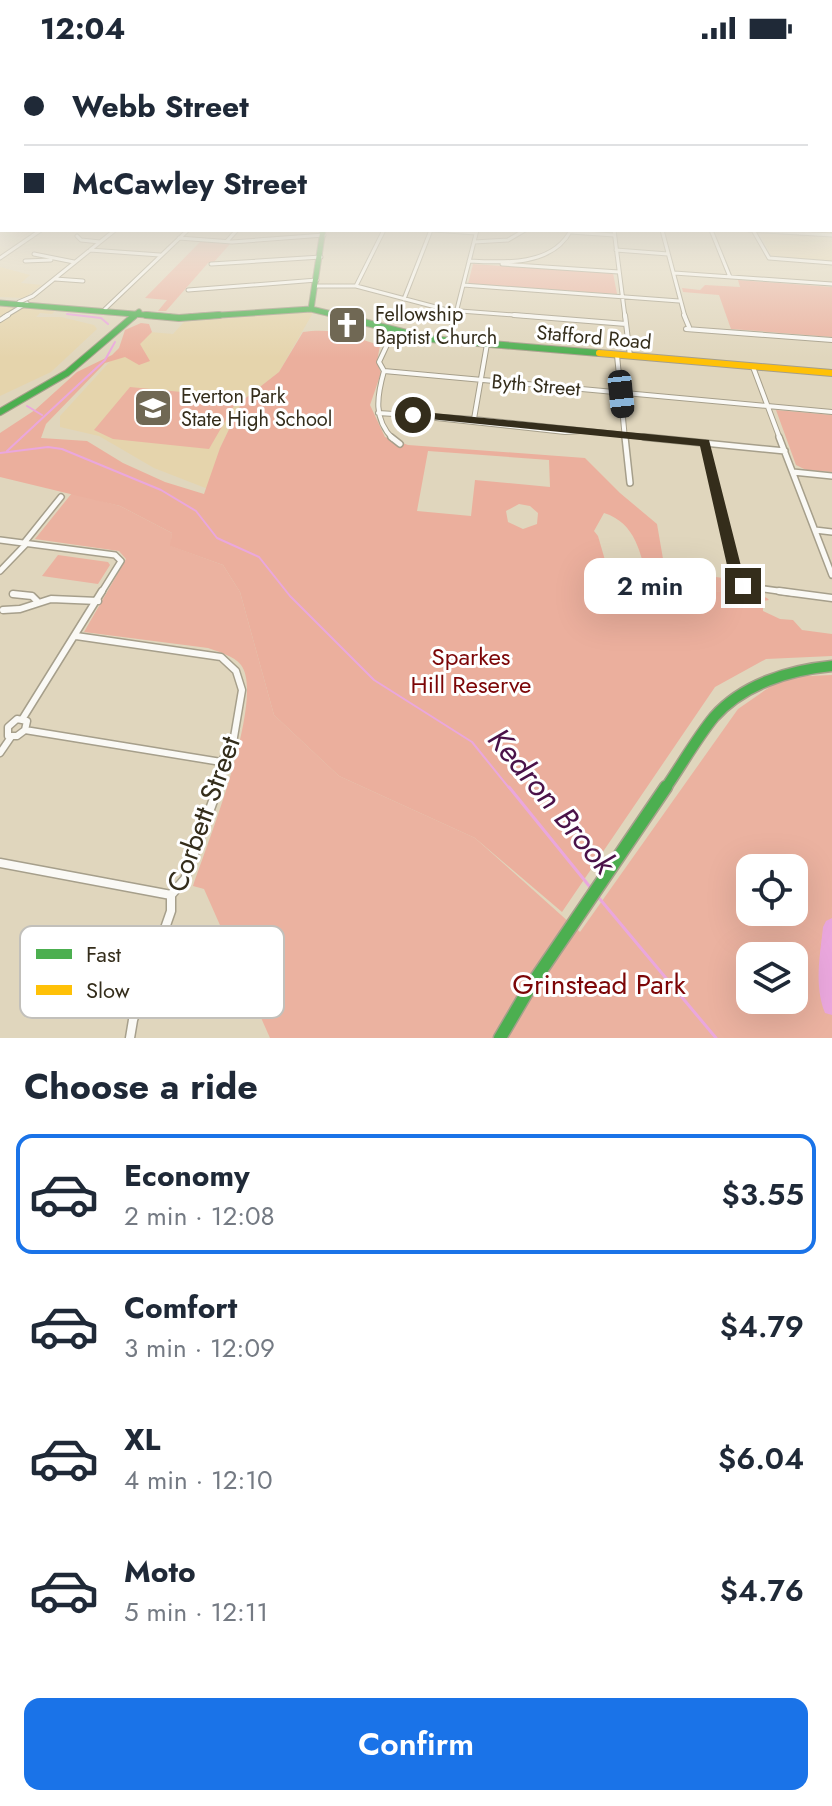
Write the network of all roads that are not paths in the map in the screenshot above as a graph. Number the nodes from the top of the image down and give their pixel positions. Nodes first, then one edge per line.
1 (69, 267) edge
2 (149, 267) edge
3 (319, 267) edge
4 (366, 267) edge
5 (418, 267) edge
6 (468, 267) edge
7 (542, 267) edge
8 (618, 267) edge
9 (672, 267) edge
10 (726, 267) edge
11 (619, 272) junction
12 (674, 273) junction
13 (730, 277) junction
14 (54, 279) junction
15 (83, 281) dead end
16 (316, 283) junction
17 (832, 284) edge
18 (463, 285) junction
19 (356, 286) junction
20 (188, 290) dead end
21 (623, 297) junction
22 (404, 299) junction
23 (679, 301) junction
24 (0, 302) edge
25 (26, 302) junction
26 (311, 308) junction
27 (105, 309) junction
28 (456, 310) junction
29 (135, 313) junction
30 (0, 320) edge
31 (626, 324) junction
32 (394, 329) junction
33 (449, 340) junction
34 (832, 340) edge
35 (487, 344) junction
36 (617, 355) junction
37 (630, 356) junction
38 (753, 367) junction
39 (384, 371) junction
40 (832, 373) edge
41 (480, 380) junction
42 (621, 393) junction
43 (768, 406) junction
44 (0, 410) edge
45 (832, 412) edge
46 (378, 413) junction
47 (432, 417) junction
48 (474, 419) junction
49 (582, 431) junction
50 (625, 435) junction
51 (705, 443) junction
52 (400, 444) dead end
53 (785, 451) junction
54 (792, 472) junction
55 (832, 476) edge
56 (630, 483) dead end
57 (61, 497) dead end
58 (815, 530) junction
59 (832, 532) edge
60 (0, 540) edge
61 (25, 543) junction
62 (0, 571) edge
63 (832, 575) edge
64 (13, 594) dead end
65 (832, 598) edge
66 (37, 601) junction
67 (98, 601) junction
68 (3, 610) dead end
69 (76, 636) junction
70 (832, 666) edge
71 (23, 718) junction
72 (4, 726) edge
73 (25, 730) junction
74 (11, 737) junction
75 (0, 753) edge
76 (221, 762) junction
77 (0, 863) edge
78 (171, 895) junction
79 (166, 926) edge
80 (134, 1018) edge
81 (130, 1038) edge
82 (500, 1038) edge

1 - 14 street
2 - 27 street
3 - 16 main road
4 - 19 street
5 - 22 street
6 - 18 street
7 - 11 street
8 - 11 street
9 - 12 street
10 - 13 street
11 - 21 street
12 - 13 street
12 - 23 street
13 - 17 street
14 - 15 street
14 - 25 street
16 - 19 street
16 - 20 street
16 - 26 main road
18 - 21 street
18 - 28 street
19 - 22 street
21 - 23 street
21 - 31 street
22 - 28 street
23 - 34 street
24 - 25 main road, Stafford Road
25 - 27 main road, Stafford Road
25 - 29 main road, Stafford Road
25 - 30 street
26 - 29 main road, Stafford Road
26 - 32 main road, Stafford Road
27 - 29 main road, Stafford Road
28 - 31 street
28 - 33 street
29 - 44 main road
31 - 37 street
32 - 33 main road, Stafford Road
32 - 39 street
33 - 35 main road, Stafford Road
35 - 36 main road, Stafford Road
35 - 41 street
36 - 37 main road, Stafford Road
36 - 42 street
37 - 38 main road, Stafford Road
38 - 40 main road, Stafford Road
38 - 43 street
39 - 41 street, Byth Street
39 - 46 street
41 - 42 street, Byth Street
41 - 48 street
42 - 43 street, Byth Street
42 - 50 street
43 - 45 street, Byth Street
43 - 53 street
46 - 47 street
46 - 52 street
47 - 48 street
47 - 49 street
48 - 49 street
49 - 50 street
50 - 51 street
50 - 56 street
51 - 53 street
51 - 65 street
53 - 54 street
54 - 55 street
54 - 58 street
57 - 61 street
58 - 59 street
58 - 63 street
60 - 61 street
61 - 62 street
61 - 67 street
64 - 66 street
66 - 67 street
66 - 68 street
67 - 69 street
69 - 71 street
69 - 76 street, Corbett Street
70 - 82 main road
71 - 72 street
71 - 73 street
72 - 74 street
73 - 74 street
73 - 76 street
74 - 75 street
76 - 78 street, Corbett Street
77 - 78 street
78 - 79 street, Corbett Street
80 - 81 street, Corbett Street

